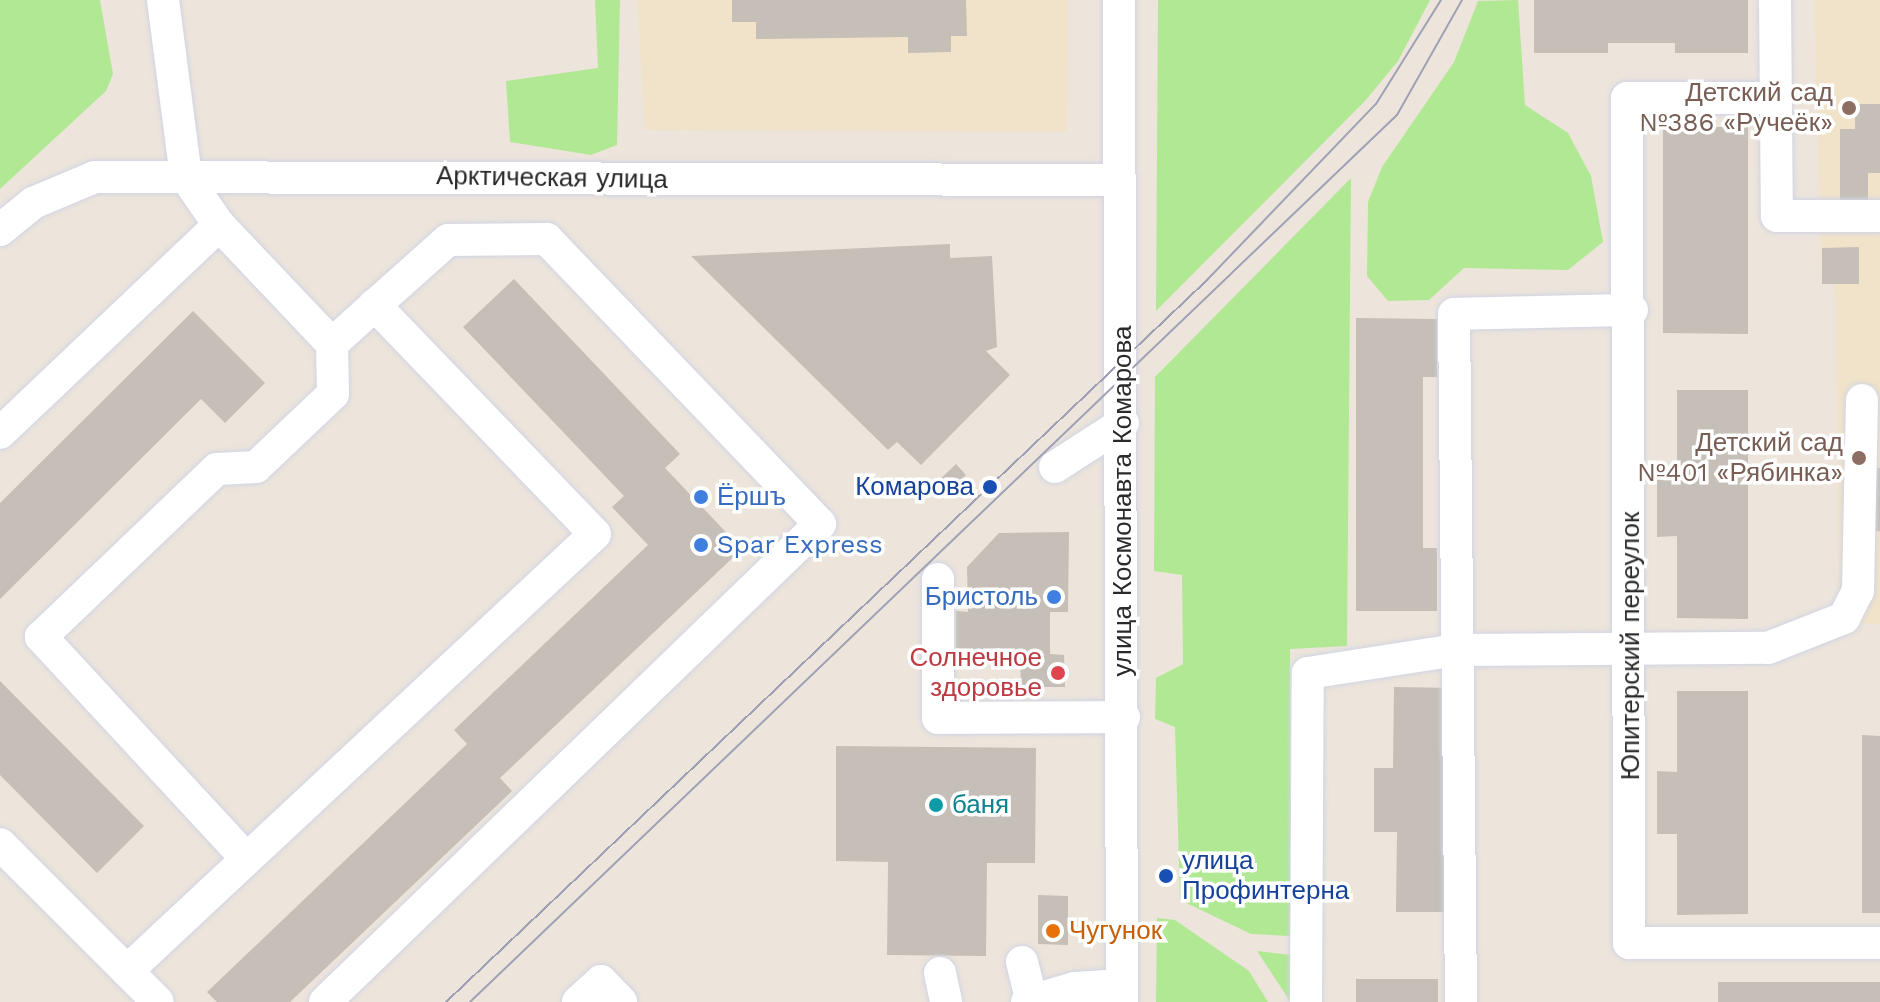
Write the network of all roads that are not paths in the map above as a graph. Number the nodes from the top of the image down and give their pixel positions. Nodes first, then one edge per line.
1 (163, 0) edge
2 (1119, 0) edge
3 (1775, 0) edge
4 (1772, 98) junction
5 (186, 177) junction
6 (1120, 180) junction
7 (1880, 216) edge
8 (219, 225) junction
9 (0, 230) edge
10 (375, 305) junction
11 (1632, 310) junction
12 (332, 344) junction
13 (1862, 400) dead end
14 (1123, 423) junction
15 (0, 433) edge
16 (1055, 467) dead end
17 (938, 579) dead end
18 (1632, 648) junction
19 (1457, 650) junction
20 (1124, 717) junction
21 (0, 844) edge
22 (244, 856) junction
23 (1880, 943) edge
24 (1022, 962) dead end
25 (127, 971) junction
26 (1122, 994) edge
27 (1030, 1001) edge
28 (158, 1002) edge
29 (325, 1002) edge
30 (578, 1002) edge
31 (621, 1002) edge
32 (1306, 1002) edge
33 (1461, 1002) edge

1 - 5 street
2 - 6 street, улица Космонавта Комарова
3 - 4 street
4 - 7 street
4 - 11 street, Юпитерский переулок
5 - 6 street, Арктическая улица
5 - 8 street
5 - 9 street, Арктическая улица
6 - 14 street, улица Космонавта Комарова
8 - 12 street
8 - 15 street
10 - 12 street
10 - 22 street
10 - 29 street
11 - 18 street, Юпитерский переулок
11 - 19 street
12 - 22 street
13 - 18 street
14 - 16 street
14 - 20 street, улица Космонавта Комарова
17 - 20 street
18 - 19 street
18 - 23 street, Юпитерский переулок
19 - 32 street
19 - 33 street
20 - 26 street, улица Космонавта Комарова
21 - 25 street
22 - 25 street
24 - 27 street
25 - 28 street
26 - 27 street
30 - 31 street

